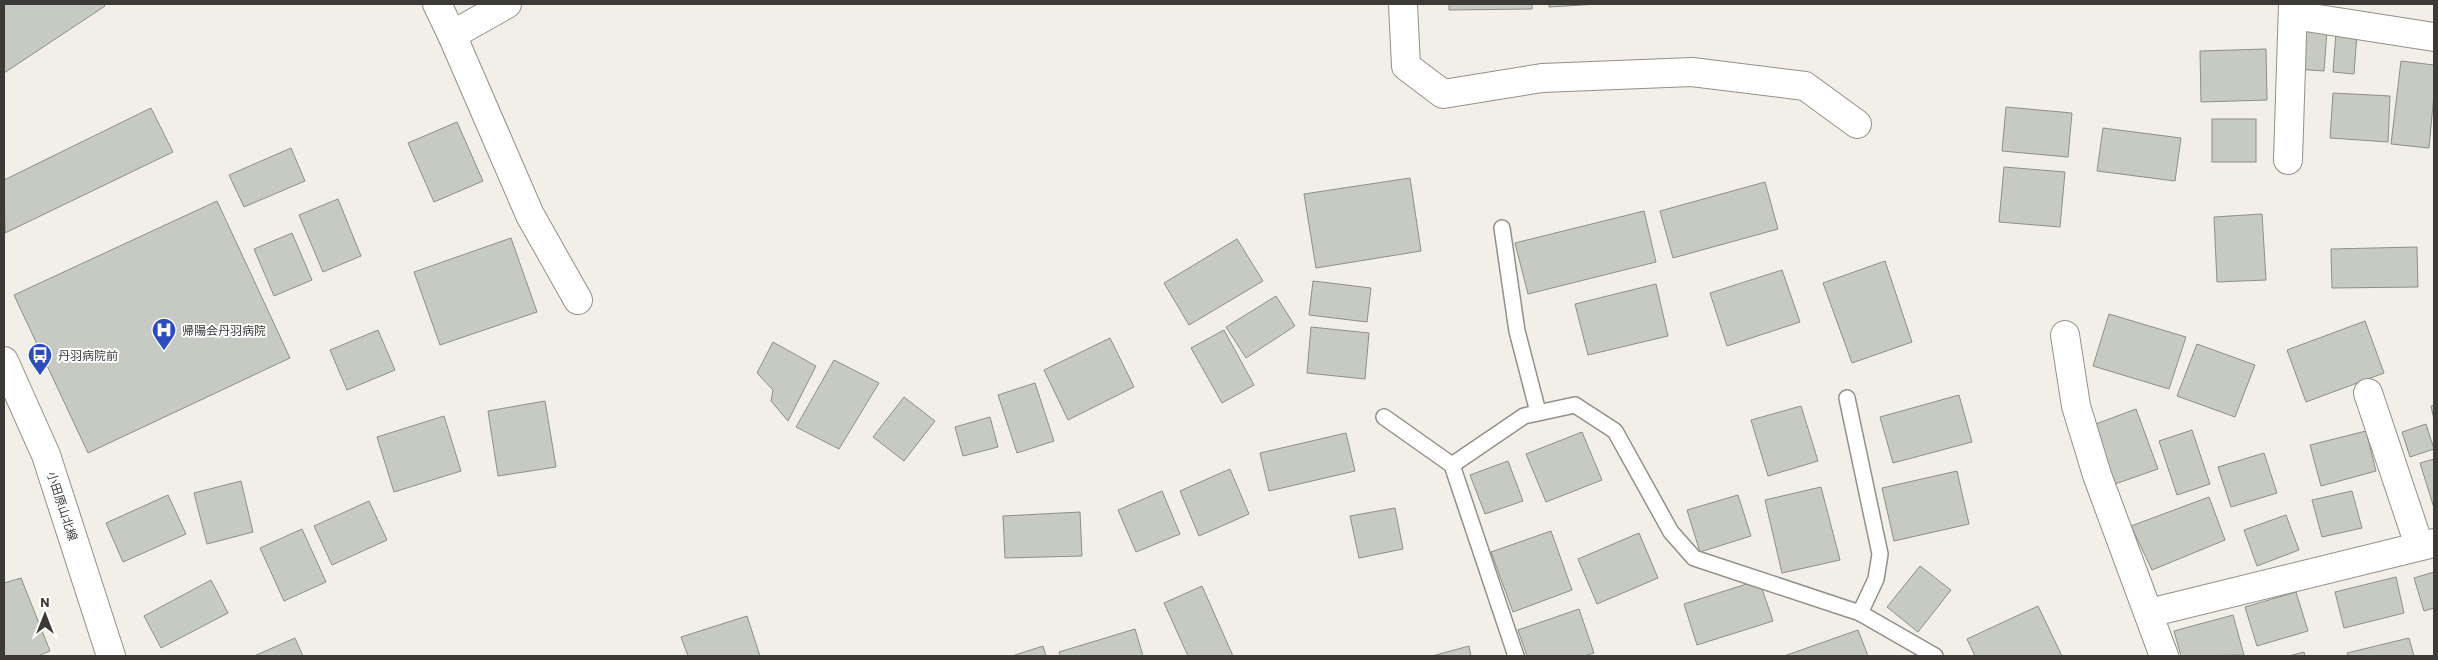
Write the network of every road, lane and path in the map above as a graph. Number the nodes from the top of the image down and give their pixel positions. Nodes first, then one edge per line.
1 (437, 4) edge
2 (507, 4) edge
3 (1403, 4) edge
4 (2293, 9) edge
5 (452, 35) junction
6 (2434, 37) edge
7 (1856, 124) dead end
8 (2288, 160) dead end
9 (1502, 228) dead end
10 (578, 300) dead end
11 (2065, 335) dead end
12 (4, 361) edge
13 (2368, 393) dead end
14 (1847, 398) dead end
15 (1538, 412) junction
16 (1384, 417) dead end
17 (1452, 465) junction
18 (2427, 544) edge
19 (1860, 612) junction
20 (2149, 612) junction
21 (111, 656) edge
22 (1516, 656) edge
23 (1935, 656) edge
24 (2164, 656) edge

1 - 5 street
2 - 5 street
3 - 7 street
4 - 6 street
4 - 8 street
5 - 10 street
9 - 15 lane
11 - 20 street
12 - 21 street, 小田原山北線
13 - 18 street
14 - 19 lane
15 - 17 lane
15 - 19 lane
16 - 17 lane
17 - 22 lane
18 - 20 street
19 - 23 lane
20 - 24 street

